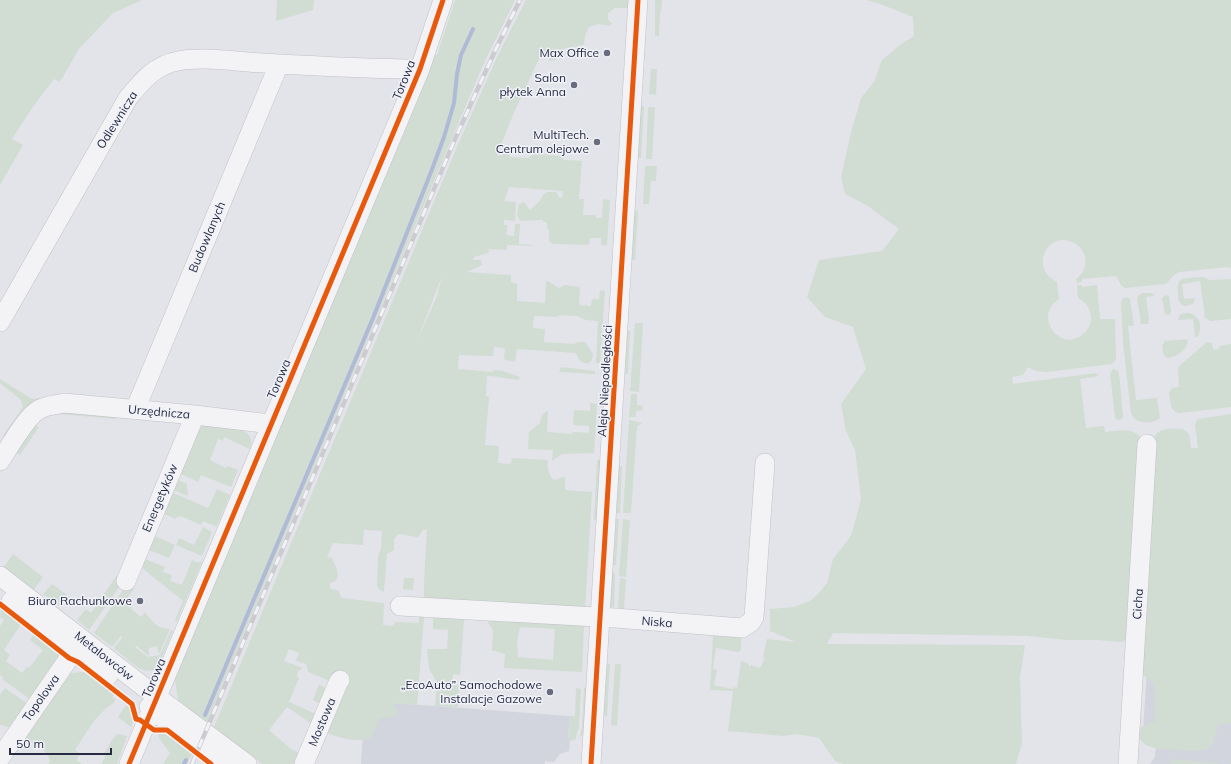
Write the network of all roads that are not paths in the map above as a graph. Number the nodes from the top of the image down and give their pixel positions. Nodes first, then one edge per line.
1 (443, 0) edge
2 (638, 0) edge
3 (279, 64) junction
4 (420, 69) junction
5 (0, 322) edge
6 (135, 410) junction
7 (194, 415) junction
8 (271, 424) junction
9 (1147, 444) dead end
10 (0, 461) edge
11 (764, 463) dead end
12 (0, 576) edge
13 (126, 581) dead end
14 (0, 593) edge
15 (400, 606) dead end
16 (601, 618) junction
17 (79, 645) junction
18 (340, 680) dead end
19 (154, 703) junction
20 (0, 758) edge
21 (129, 764) edge
22 (223, 764) edge
23 (248, 764) edge
24 (304, 764) edge
25 (591, 764) edge
26 (1128, 764) edge

1 - 4 street, Torowa
2 - 16 street, Aleja Niepodległości
3 - 4 street, Odlewnicza
3 - 5 street, Odlewnicza
3 - 6 street, Budowlanych
4 - 8 street, Torowa
6 - 7 street, Urzędnicza
6 - 10 street, Urzędnicza
7 - 8 street, Urzędnicza
7 - 13 street, Energetyków
8 - 19 street, Torowa
9 - 26 street, Cicha
11 - 16 street, Niska
12 - 17 street, Metalowców
14 - 17 street, Metalowców
15 - 16 street, Niska
16 - 25 street, Aleja Niepodległości
17 - 19 street, Metalowców
17 - 20 street, Topolowa
18 - 24 street, Mostowa
19 - 21 street, Torowa
19 - 22 street, Metalowców
19 - 23 street, Metalowców

